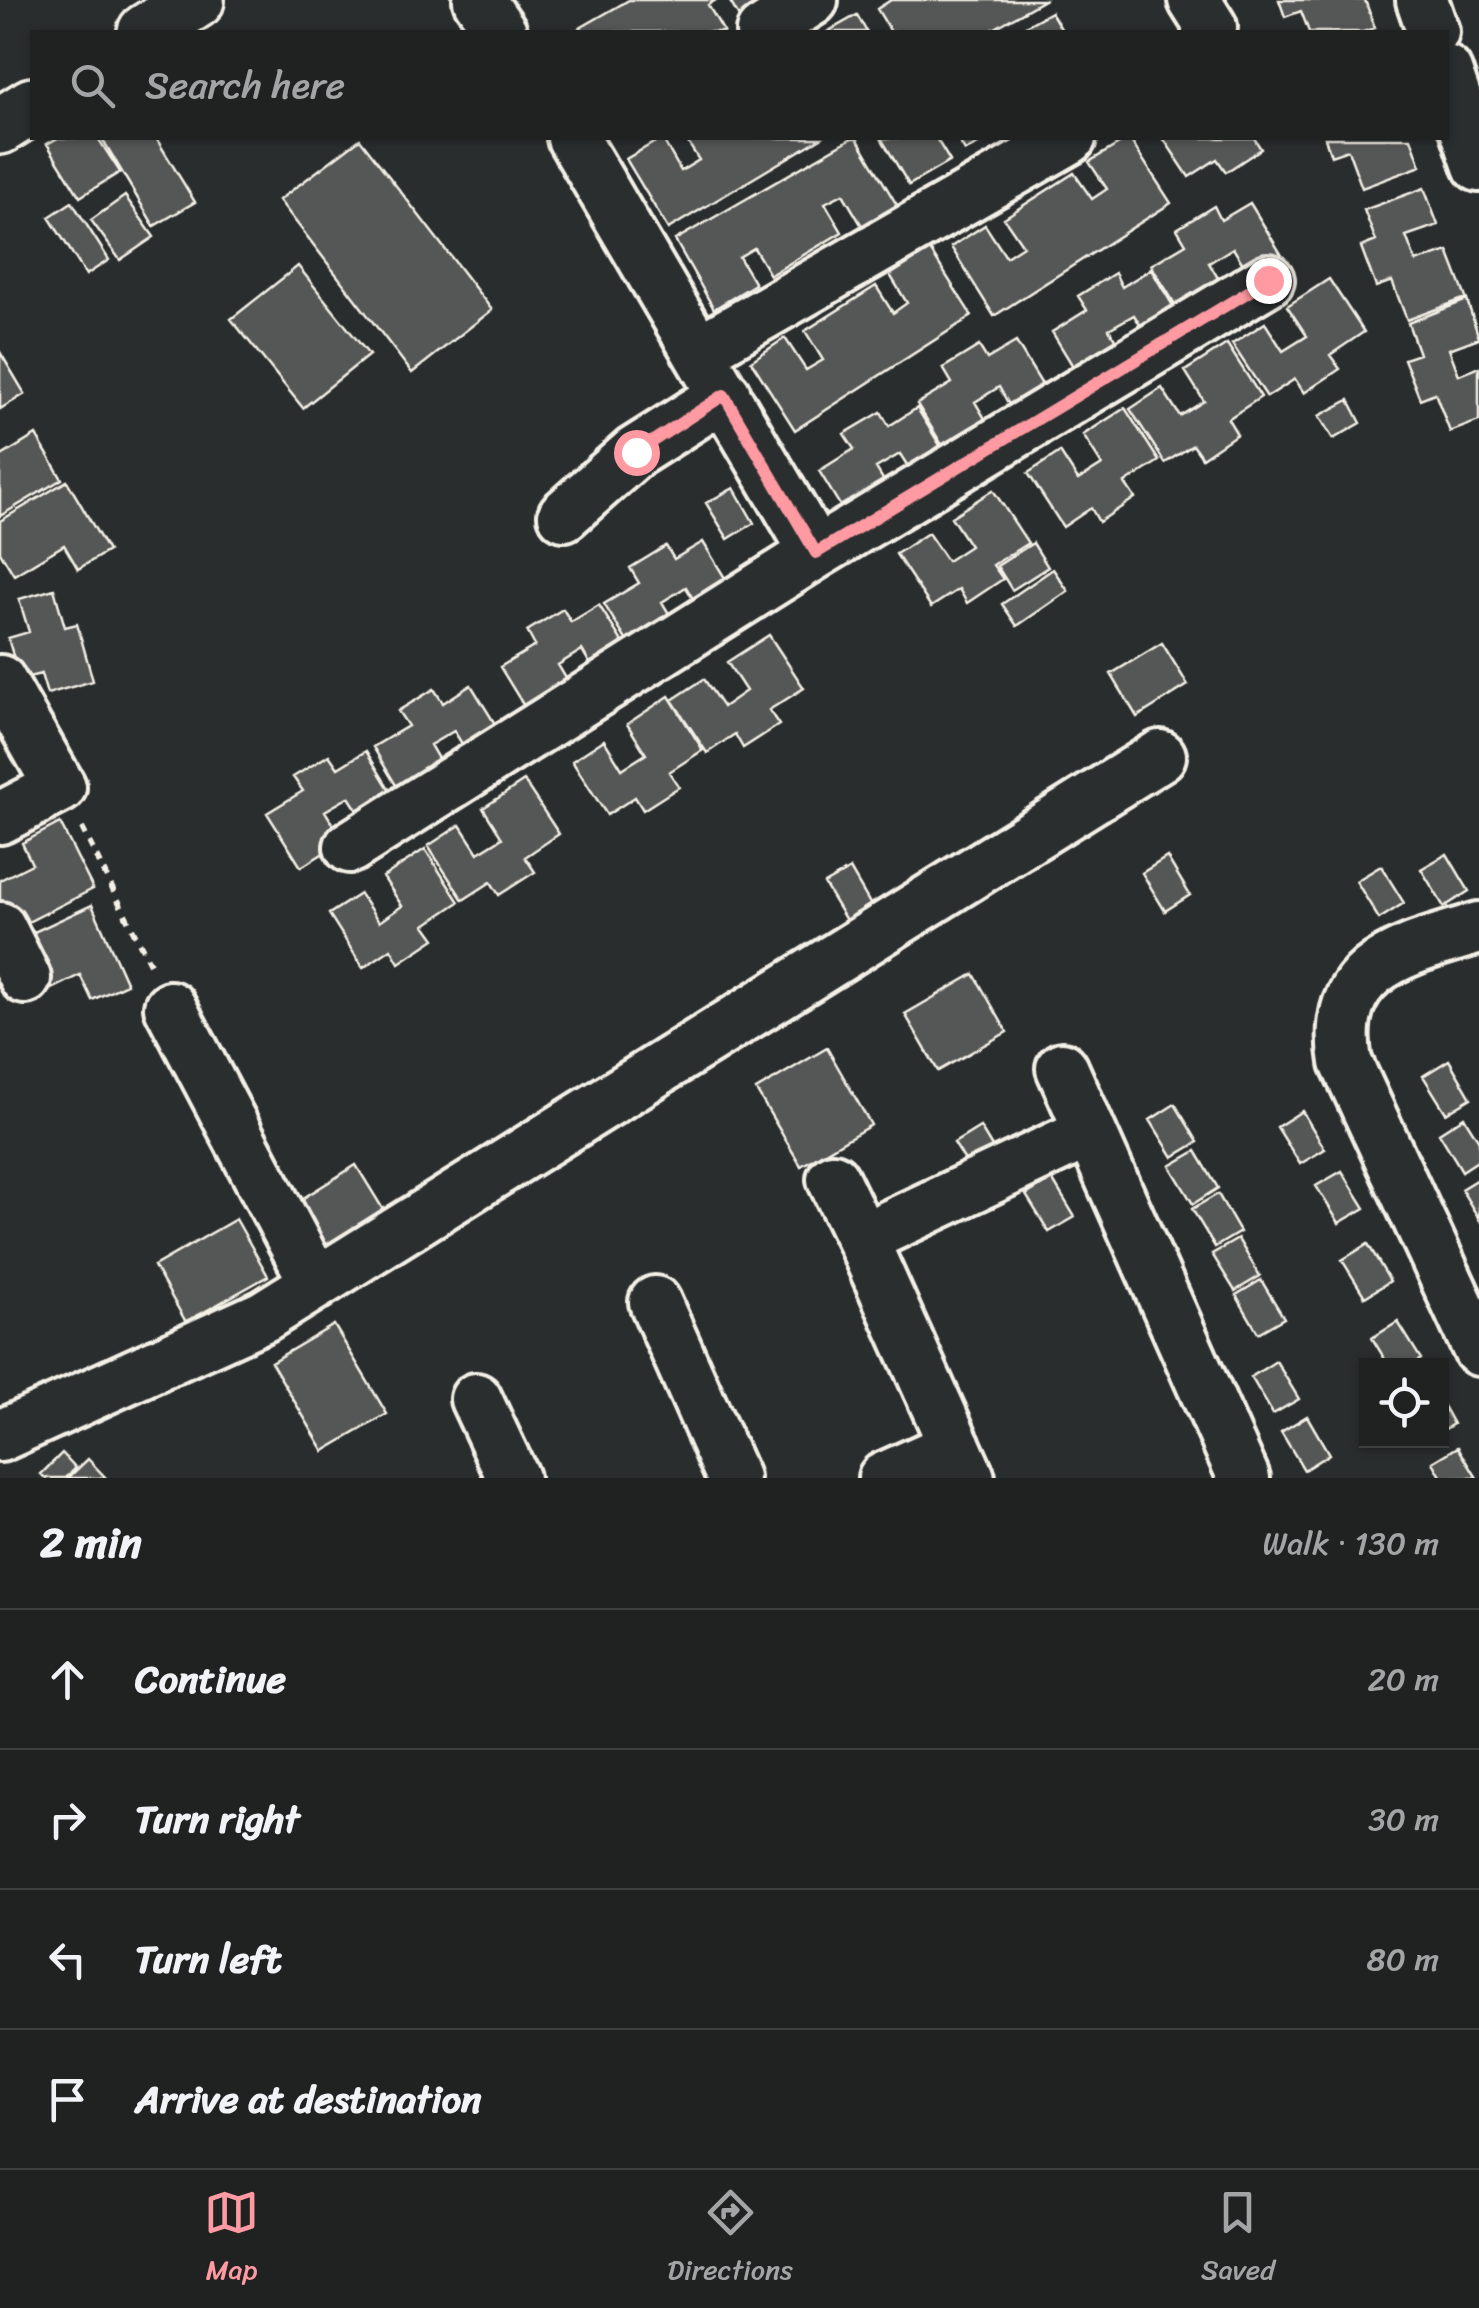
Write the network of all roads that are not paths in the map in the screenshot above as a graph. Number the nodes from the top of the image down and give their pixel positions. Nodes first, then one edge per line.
1 (196, 0) edge
2 (479, 0) edge
3 (812, 0) edge
4 (1194, 0) edge
5 (1422, 0) edge
6 (149, 30) edge
7 (501, 30) edge
8 (765, 30) edge
9 (1209, 30) edge
10 (1432, 30) edge
11 (1462, 97) edge
12 (30, 107) edge
13 (0, 126) edge
14 (1067, 140) edge
15 (584, 142) edge
16 (1479, 166) edge
17 (1268, 280) dead end
18 (699, 351) junction
19 (724, 395) junction
20 (564, 514) dead end
21 (816, 553) junction
22 (0, 681) edge
23 (1160, 756) dead end
24 (0, 818) edge
25 (350, 847) dead end
26 (0, 928) edge
27 (1479, 928) edge
28 (25, 978) dead end
29 (170, 1007) road end
30 (1062, 1068) dead end
31 (1089, 1132) junction
32 (833, 1179) dead end
33 (862, 1238) junction
34 (316, 1284) junction
35 (655, 1302) dead end
36 (1479, 1350) edge
37 (476, 1399) dead end
38 (0, 1436) edge
39 (962, 1462) edge
40 (513, 1478) edge
41 (733, 1478) edge
42 (884, 1478) edge
43 (1244, 1478) edge

1 - 6 street
2 - 7 street
3 - 8 street
4 - 9 street
5 - 10 street
11 - 16 street
12 - 13 street
14 - 18 street
15 - 18 street
17 - 21 street
18 - 19 street
19 - 20 street
19 - 21 street
21 - 25 street
22 - 24 street
23 - 34 street
26 - 28 street
27 - 36 street
29 - 34 street
30 - 31 street
31 - 33 street
31 - 43 street
32 - 33 street
33 - 39 street
34 - 38 street
35 - 41 street
37 - 40 street
39 - 42 street

